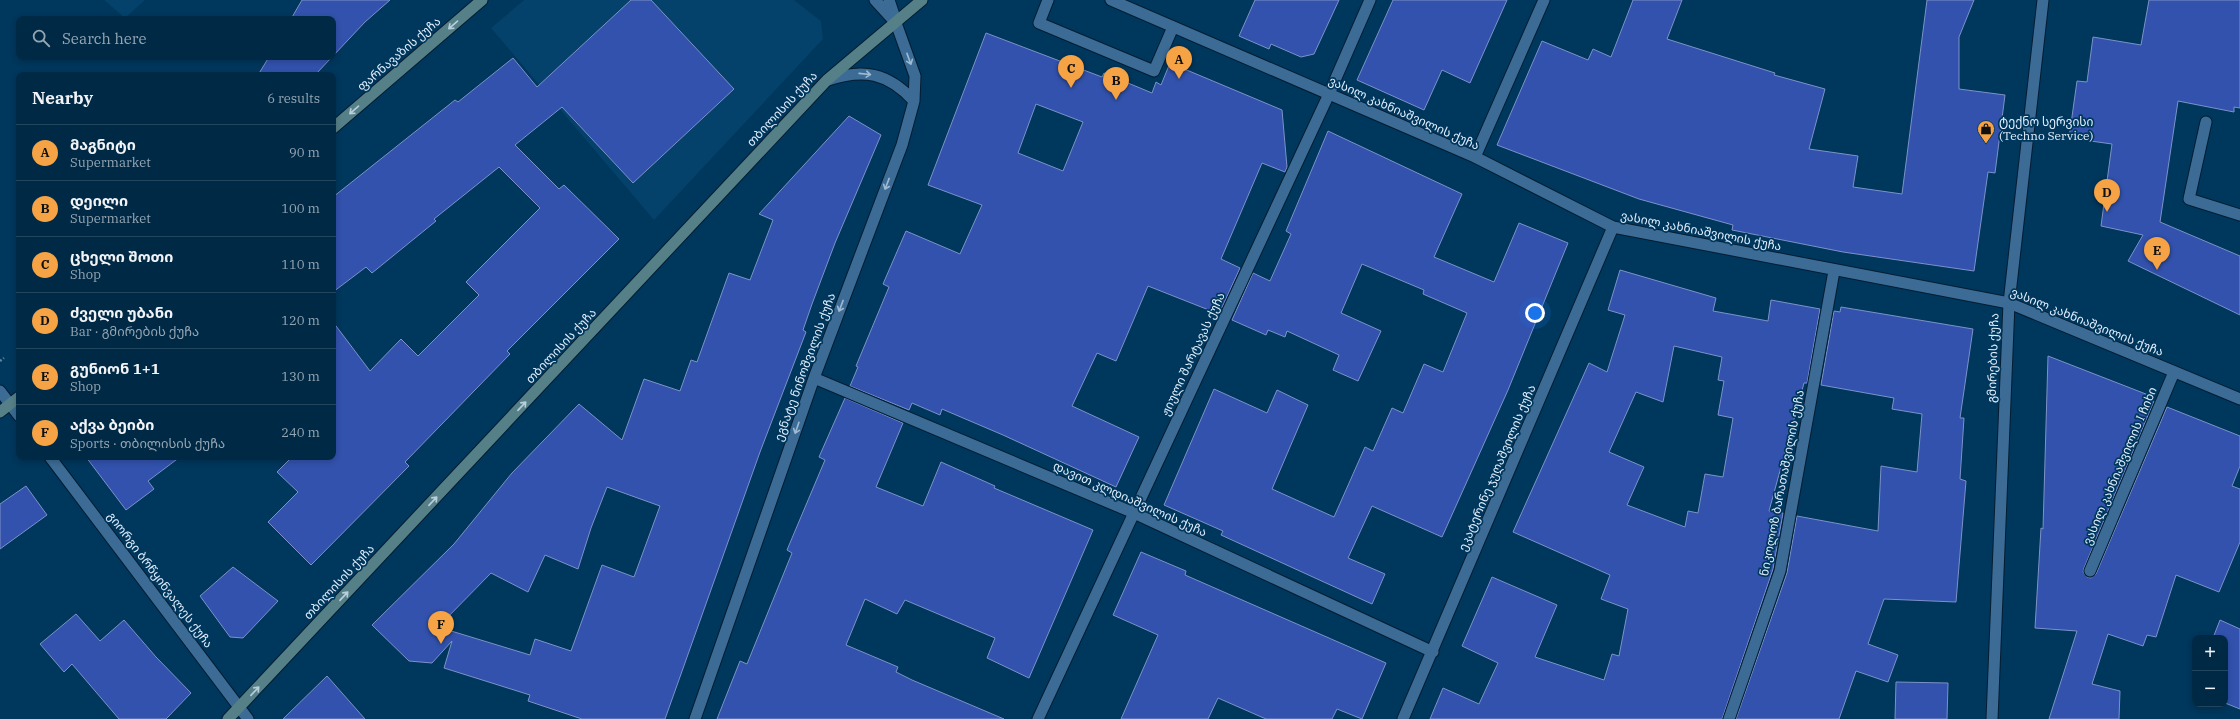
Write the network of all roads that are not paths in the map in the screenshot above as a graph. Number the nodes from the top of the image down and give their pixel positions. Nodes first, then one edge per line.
1 (482, 0) edge
2 (875, 0) edge
3 (889, 0) edge
4 (922, 0) edge
5 (1048, 0) edge
6 (1111, 0) edge
7 (1370, 0) edge
8 (1544, 0) edge
9 (2043, 0) edge
10 (896, 23) junction
11 (1173, 27) junction
12 (828, 80) junction
13 (1329, 94) junction
14 (914, 101) junction
15 (2206, 122) dead end
16 (336, 125) edge
17 (1475, 157) junction
18 (2240, 215) edge
19 (1613, 227) junction
20 (1834, 270) junction
21 (2009, 303) junction
22 (2174, 372) junction
23 (814, 378) junction
24 (0, 391) edge
25 (2240, 399) edge
26 (15, 401) edge
27 (0, 412) edge
28 (52, 460) edge
29 (1134, 514) junction
30 (2090, 571) dead end
31 (1433, 652) junction
32 (240, 706) junction
33 (228, 719) edge
34 (248, 719) edge
35 (695, 719) edge
36 (1038, 719) edge
37 (1403, 719) edge
38 (1729, 719) edge
39 (1992, 719) edge

1 -> 16 main road, ფარნავაზის ქუჩა
2 - 10 street
3 - 10 street, ეგნატე ნინოშვილის ქუჩა
4 - 10 main road, თბილისის ქუჩა
5 - 11 street
6 - 11 street, ვასილ კახნიაშვილის ქუჩა
7 - 13 street, ჟიული შარტავას ქუჩა
8 - 17 street
9 - 21 street, გმირების ქუჩა
10 - 12 main road, თბილისის ქუჩა
10 -> 14 street, ეგნატე ნინოშვილის ქუჩა
11 - 13 street, ვასილ კახნიაშვილის ქუჩა
12 -> 14 street
32 -> 12 main road, თბილისის ქუჩა
13 - 17 street, ვასილ კახნიაშვილის ქუჩა
13 - 29 street, ჟიული შარტავას ქუჩა
14 -> 23 street, ეგნატე ნინოშვილის ქუჩა
15 - 18 street
17 - 19 street, ვასილ კახნიაშვილის ქუჩა
19 - 20 street, ვასილ კახნიაშვილის ქუჩა
19 - 31 street, ეკატერინე ჯუღაშვილის ქუჩა
20 - 21 street, ვასილ კახნიაშვილის ქუჩა
20 - 38 street, ნიკოლოზ ბარათაშვილის ქუჩა
21 - 22 street, ვასილ კახნიაშვილის ქუჩა
21 - 39 street, გმირების ქუჩა
22 - 25 street, ვასილ კახნიაშვილის ქუჩა
22 - 30 street, ვასილ კახნიაშვილის I ჩიხი
23 - 29 street, დავით კლდიაშვილის ქუჩა
23 -> 35 street, ეგნატე ნინოშვილის ქუჩა
24 - 26 street
26 - 27 main road
28 - 32 street, გიორგი ბრწყინვალეს ქუჩა
29 - 31 street, დავით კლდიაშვილის ქუჩა
29 - 36 street, ჟიული შარტავას ქუჩა
31 - 37 street, ეკატერინე ჯუღაშვილის ქუჩა
32 - 33 main road, თბილისის ქუჩა
32 - 34 street, გიორგი ბრწყინვალეს ქუჩა

